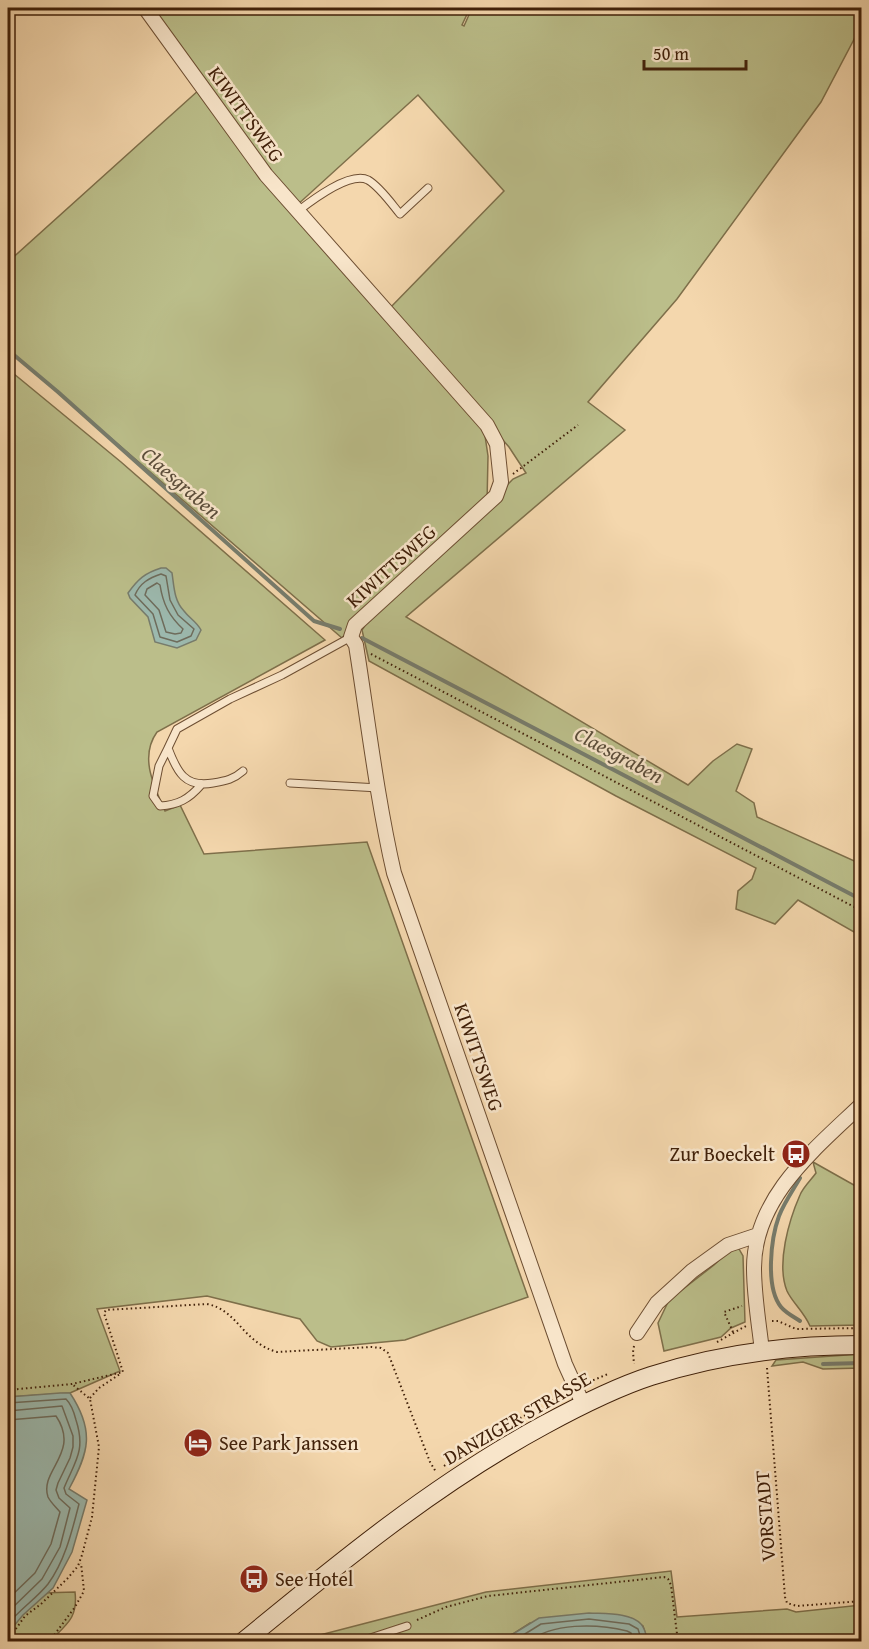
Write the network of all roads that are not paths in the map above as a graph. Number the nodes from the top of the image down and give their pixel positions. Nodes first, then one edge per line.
1 (145, 8) edge
2 (428, 188) dead end
3 (298, 211) junction
4 (353, 641) junction
5 (168, 748) junction
6 (243, 771) dead end
7 (290, 783) dead end
8 (201, 785) junction
9 (379, 788) junction
10 (861, 1104) edge
11 (758, 1235) junction
12 (637, 1333) road end
13 (861, 1345) edge
14 (762, 1351) junction
15 (583, 1404) junction
16 (407, 1626) road end
17 (243, 1641) edge
18 (358, 1641) edge

1 - 3 street, KIWITTSWEG
2 - 3 lane
3 - 4 street, KIWITTSWEG
4 - 5 lane
4 - 9 street, KIWITTSWEG
5 - 8 lane
5 - 8 lane
6 - 8 lane
7 - 9 lane
9 - 15 street, KIWITTSWEG
10 - 11 street
11 - 12 street
11 - 14 street
13 - 14 street, DANZIGER STRASSE
14 - 15 street, DANZIGER STRASSE
15 - 17 street, DANZIGER STRASSE
16 - 18 lane

